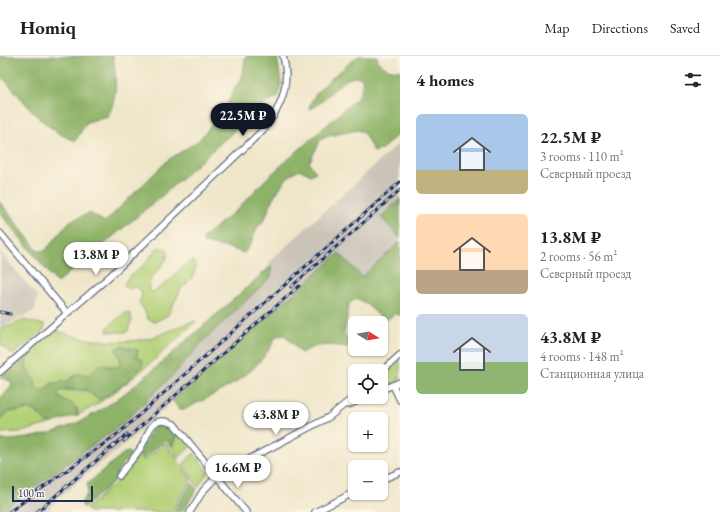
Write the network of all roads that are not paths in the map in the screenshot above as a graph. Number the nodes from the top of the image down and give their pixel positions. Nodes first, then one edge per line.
1 (283, 56) edge
2 (0, 233) edge
3 (67, 313) junction
4 (400, 355) edge
5 (388, 366) edge
6 (0, 372) edge
7 (400, 382) edge
8 (393, 385) junction
9 (388, 387) edge
10 (400, 400) edge
11 (348, 402) edge
12 (351, 404) edge
13 (342, 408) junction
14 (400, 472) edge
15 (119, 476) dead end
16 (217, 476) junction
17 (388, 477) edge
18 (348, 496) edge
19 (190, 512) edge
20 (246, 512) edge
21 (315, 512) edge

1 - 3 street
2 - 3 street
3 - 6 street
4 - 5 street
7 - 8 street
8 - 9 street
8 - 10 street
11 - 13 street
12 - 13 street
13 - 16 street
14 - 17 street
15 - 16 street
16 - 19 street
16 - 20 street
18 - 21 street

